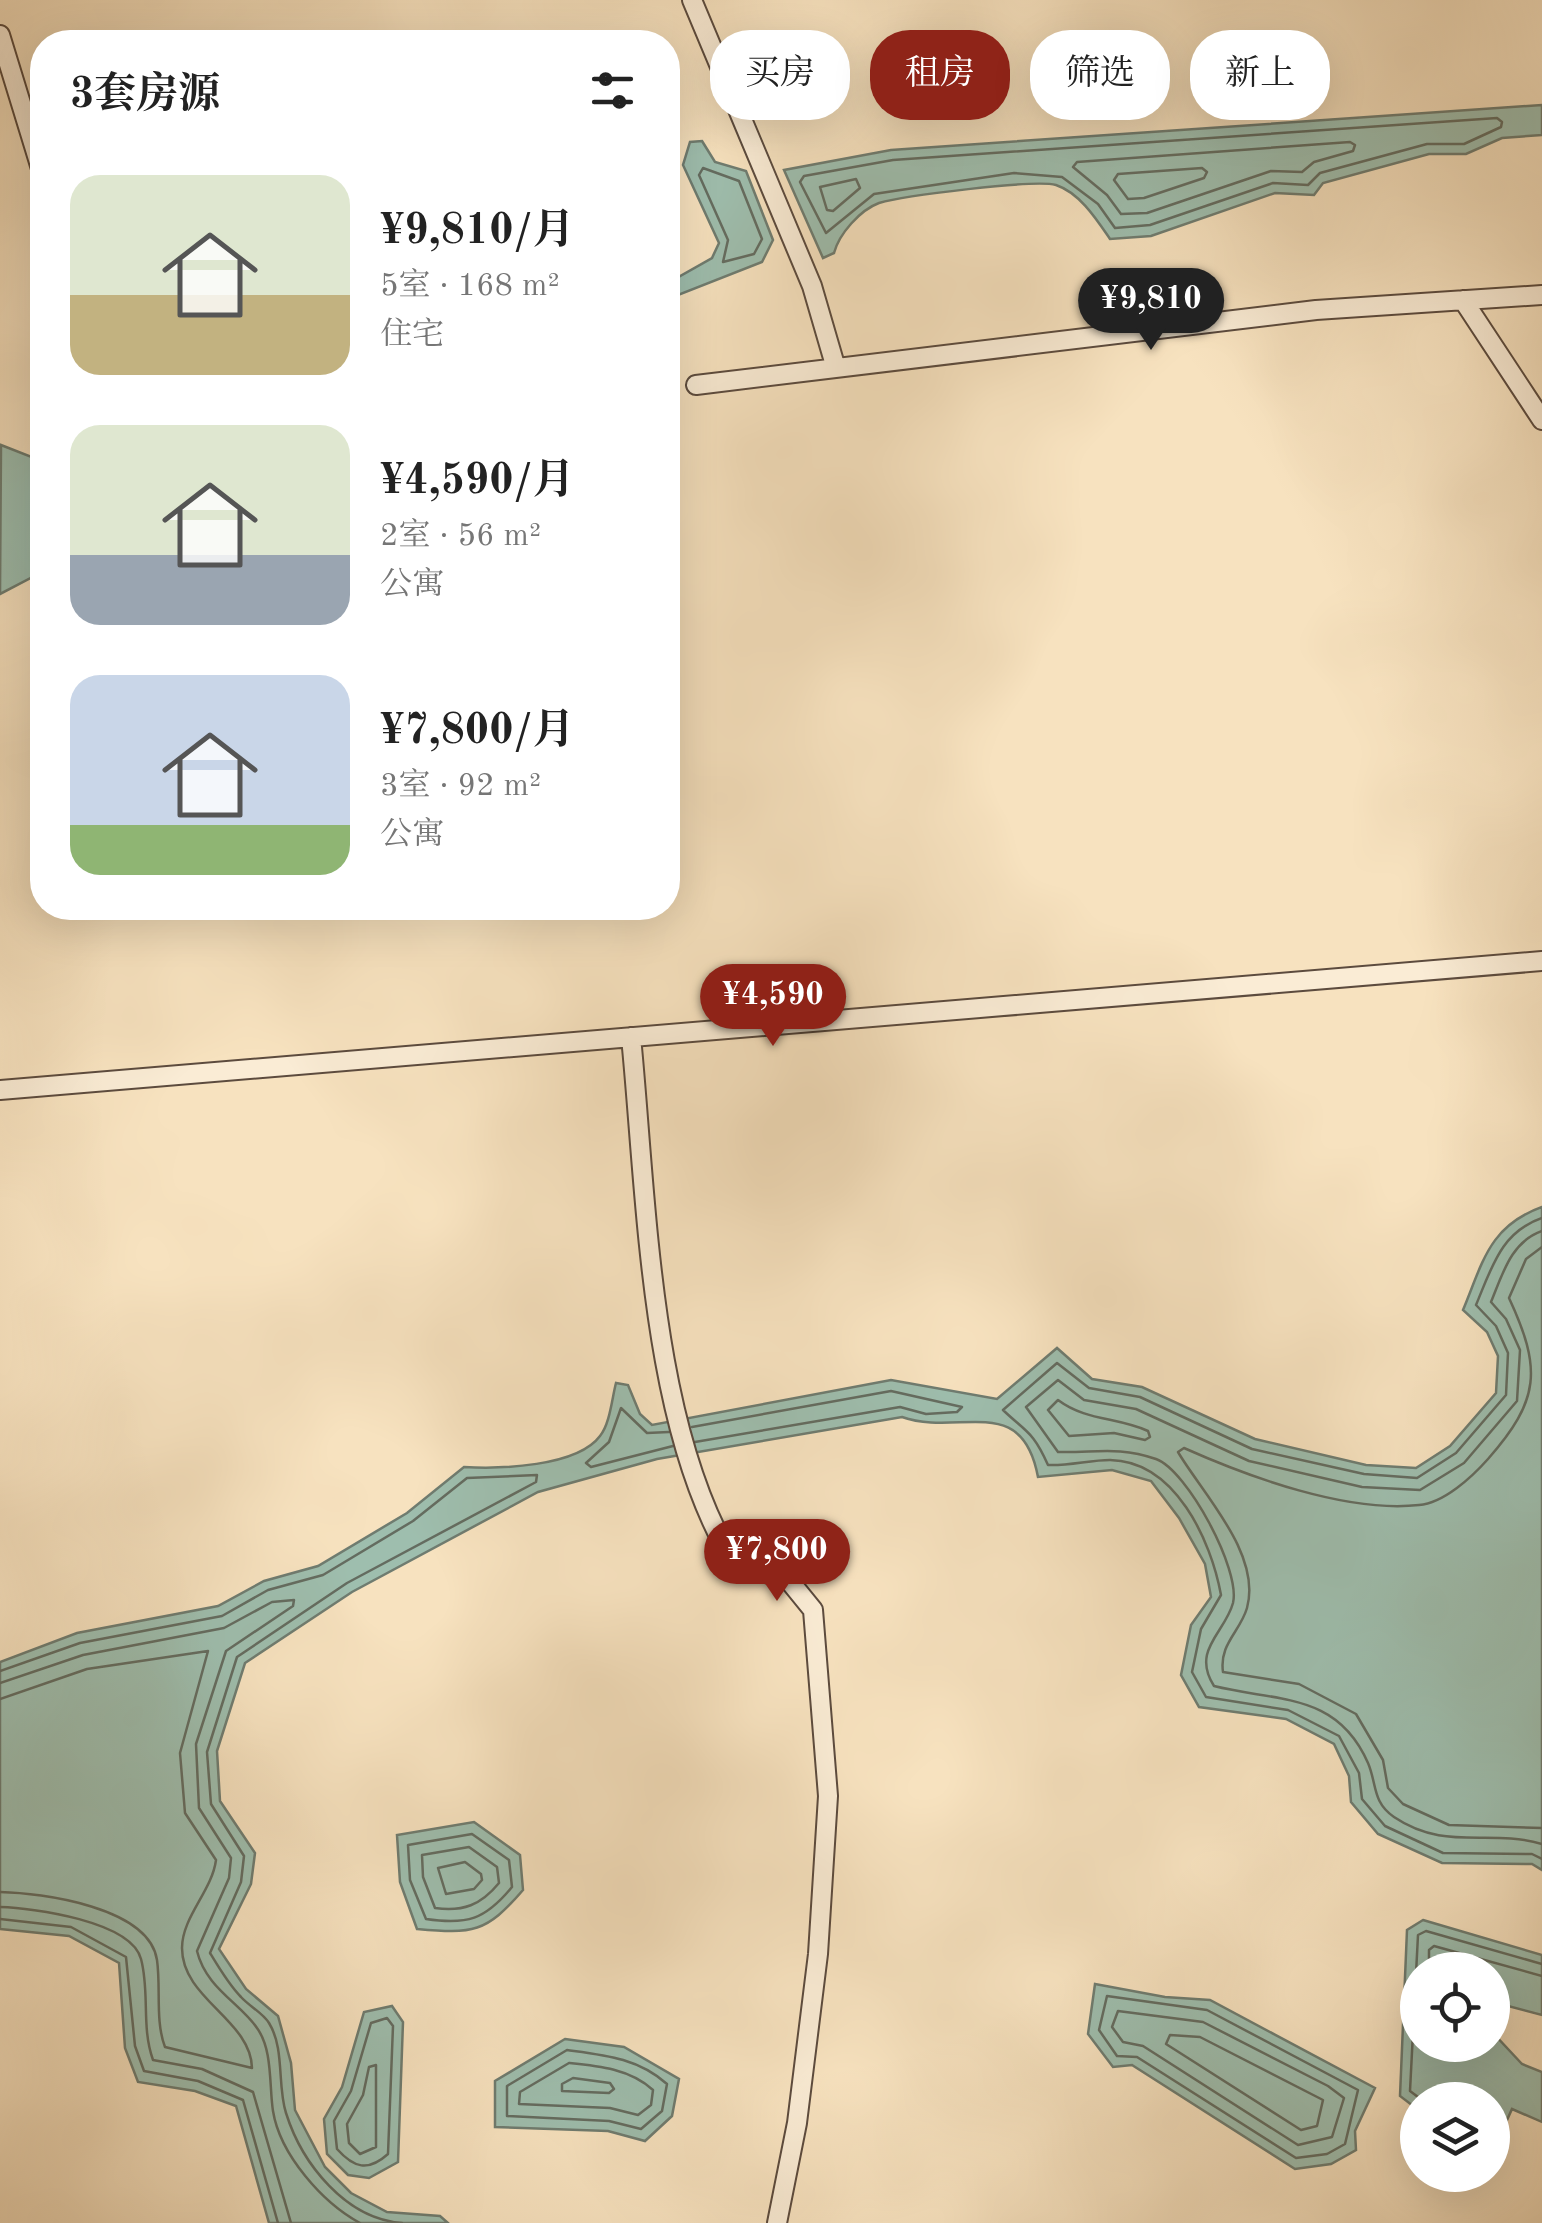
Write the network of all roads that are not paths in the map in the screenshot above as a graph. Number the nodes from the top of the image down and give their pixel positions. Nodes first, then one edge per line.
1 (692, 0) edge
2 (0, 35) edge
3 (30, 133) edge
4 (1542, 295) edge
5 (1463, 300) junction
6 (834, 366) junction
7 (696, 385) dead end
8 (1542, 420) edge
9 (1542, 960) edge
10 (631, 1037) junction
11 (0, 1090) edge
12 (777, 2223) edge

1 - 6 street
2 - 3 street
4 - 5 street
5 - 6 street
5 - 8 street
6 - 7 street
9 - 10 street
10 - 11 street
10 - 12 street

